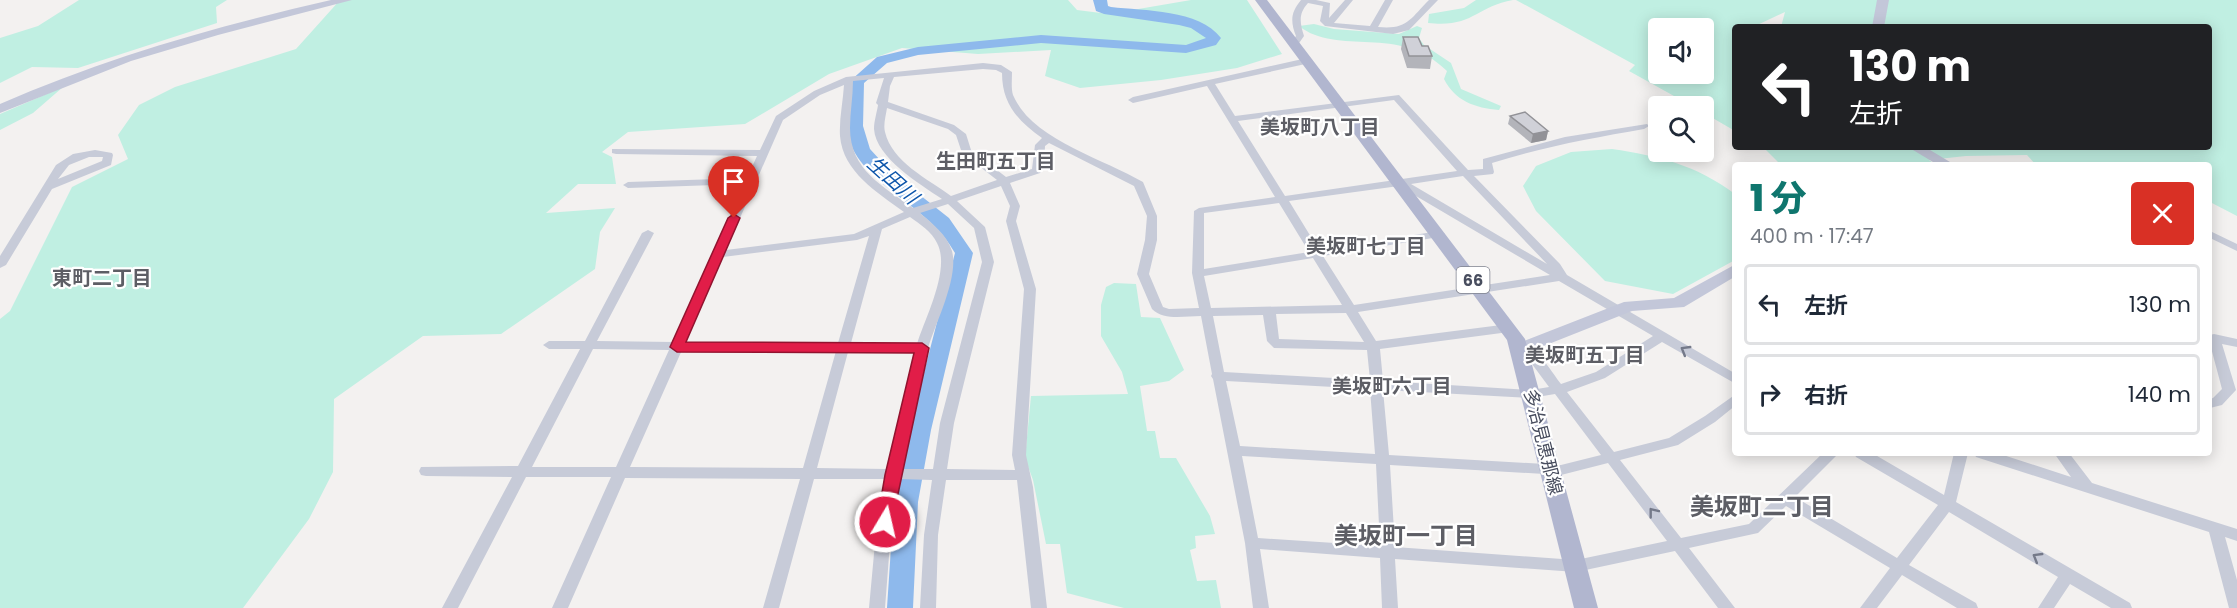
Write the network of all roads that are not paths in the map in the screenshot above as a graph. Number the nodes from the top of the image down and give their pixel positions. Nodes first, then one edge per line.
1 (346, 0) edge
2 (1261, 0) edge
3 (1306, 0) edge
4 (1349, 0) edge
5 (1389, 0) edge
6 (1434, 0) edge
7 (1883, 0) edge
8 (1328, 24) junction
9 (1879, 24) edge
10 (1373, 28) junction
11 (1294, 44) junction
12 (1307, 61) junction
13 (890, 75) junction
14 (849, 79) junction
15 (1210, 84) junction
16 (1133, 100) dead end
17 (881, 103) junction
18 (1340, 104) junction
19 (0, 109) edge
20 (1232, 119) junction
21 (1644, 126) dead end
22 (1049, 138) junction
23 (1920, 150) edge
24 (616, 151) dead end
25 (762, 153) junction
26 (1942, 162) edge
27 (1465, 173) junction
28 (1003, 180) junction
29 (749, 181) junction
30 (1400, 182) junction
31 (628, 185) dead end
32 (50, 186) junction
33 (949, 199) junction
34 (1283, 200) junction
35 (910, 213) junction
36 (876, 229) junction
37 (648, 233) dead end
38 (1438, 234) junction
39 (2212, 235) edge
40 (2237, 248) edge
41 (1317, 253) junction
42 (4, 254) edge
43 (719, 255) junction
44 (0, 264) edge
45 (1732, 271) edge
46 (1198, 273) junction
47 (1562, 277) junction
48 (1481, 291) junction
49 (1352, 309) junction
50 (1616, 310) junction
51 (1269, 311) junction
52 (1205, 312) junction
53 (1509, 328) junction
54 (1662, 336) junction
55 (2212, 337) edge
56 (2237, 343) edge
57 (549, 345) dead end
58 (589, 345) junction
59 (1373, 346) junction
60 (677, 347) junction
61 (922, 348) junction
62 (844, 349) junction
63 (1520, 349) junction
64 (1217, 376) junction
65 (1732, 378) edge
66 (1375, 387) junction
67 (1559, 391) junction
68 (1531, 394) junction
69 (1732, 401) edge
70 (2212, 403) edge
71 (1233, 451) junction
72 (1829, 456) edge
73 (1867, 456) edge
74 (1959, 456) edge
75 (1990, 456) edge
76 (2063, 456) edge
77 (1612, 459) junction
78 (1383, 461) junction
79 (426, 471) dead end
80 (1550, 471) junction
81 (619, 473) junction
82 (521, 474) junction
83 (809, 474) junction
84 (1021, 474) junction
85 (893, 475) junction
86 (941, 475) junction
87 (2088, 488) junction
88 (1786, 499) junction
89 (1948, 503) junction
90 (2215, 528) junction
91 (2237, 535) edge
92 (1252, 543) junction
93 (1678, 544) junction
94 (1387, 553) junction
95 (1576, 566) junction
96 (1900, 566) junction
97 (2067, 575) junction
98 (450, 608) edge
99 (560, 608) edge
100 (771, 608) edge
101 (877, 608) edge
102 (928, 608) edge
103 (1039, 608) edge
104 (1261, 608) edge
105 (1390, 608) edge
106 (1586, 608) edge
107 (1727, 608) edge
108 (1868, 608) edge
109 (1970, 608) edge
110 (2046, 608) edge
111 (2124, 608) edge
112 (2237, 608) edge

1 - 19 street
2 - 11 main road, 多治見恵那線 / 66
3 - 8 street
3 - 11 street
4 - 8 street
5 - 10 street
6 - 10 street
7 - 9 street
8 - 10 street
11 - 12 main road, 多治見恵那線 / 66
12 - 15 street
12 - 18 main road, 多治見恵那線 / 66
13 - 14 street
13 - 17 street
13 - 22 street
14 - 25 street
14 - 35 street
15 - 16 street
15 - 20 street
17 - 28 street
17 - 33 street
18 - 20 street
18 - 27 street
18 - 30 main road, 多治見恵那線 / 66
20 - 34 street
21 - 27 street
22 - 28 street
22 - 52 street
23 - 26 street
24 - 25 street
25 - 29 street
27 - 30 street
27 - 47 street
28 - 33 street
28 - 84 street
29 - 31 street
29 - 43 street
30 - 34 street
30 - 38 main road, 多治見恵那線 / 66
30 - 47 street
32 - 32 street
32 - 42 street
33 - 35 street
33 - 86 street
34 - 41 street
34 - 46 street
35 - 36 street
35 - 61 street
36 - 43 street
36 - 62 street
37 - 58 street
38 - 41 street
38 - 48 main road, 多治見恵那線 / 66
39 - 40 street
41 - 46 street
41 - 49 street
42 - 44 street
43 - 60 street
45 - 50 street
46 - 52 street
47 - 48 street
47 - 50 street
48 - 49 street
48 - 53 main road, 多治見恵那線 / 66
49 - 51 street
49 - 59 street
50 - 54 street
50 - 63 street
51 - 52 street
51 - 59 street
52 - 64 street
53 - 59 street
53 - 63 main road, 多治見恵那線 / 66
65 -> 54 street
54 - 67 street
55 - 56 street
55 - 70 street
57 - 58 street
58 - 60 street
58 - 82 street
59 - 66 street
60 - 62 street
60 - 81 street
61 - 62 street
61 - 85 street
62 - 83 street
63 - 67 street
63 - 68 main road, 多治見恵那線 / 66
64 - 66 street
64 - 71 street
66 - 68 street
66 - 78 street
67 - 68 street
67 - 77 street
68 - 80 main road, 多治見恵那線 / 66
69 - 77 street
71 - 78 street
71 - 92 street
72 - 88 street
73 - 89 street
74 - 89 street
75 - 87 street
76 - 87 street
77 - 80 street
93 -> 77 street
78 - 80 street
78 - 94 street
79 - 82 street
80 - 95 main road, 多治見恵那線 / 66
81 - 82 street
81 - 83 street
81 - 99 street
82 - 98 street
83 - 85 street
83 - 100 street
84 - 86 street
84 - 103 street
85 - 86 street
85 - 101 street
86 - 102 street
87 - 90 street
88 - 93 street
88 - 96 street
89 - 96 street
97 -> 89 street
90 - 91 street
90 - 112 street
92 - 94 street
92 - 104 street
93 - 95 street
93 - 107 street
94 - 95 street
94 - 105 street
95 - 106 main road, 多治見恵那線 / 66
96 - 108 street
96 - 109 street
97 - 110 street
97 - 111 street

